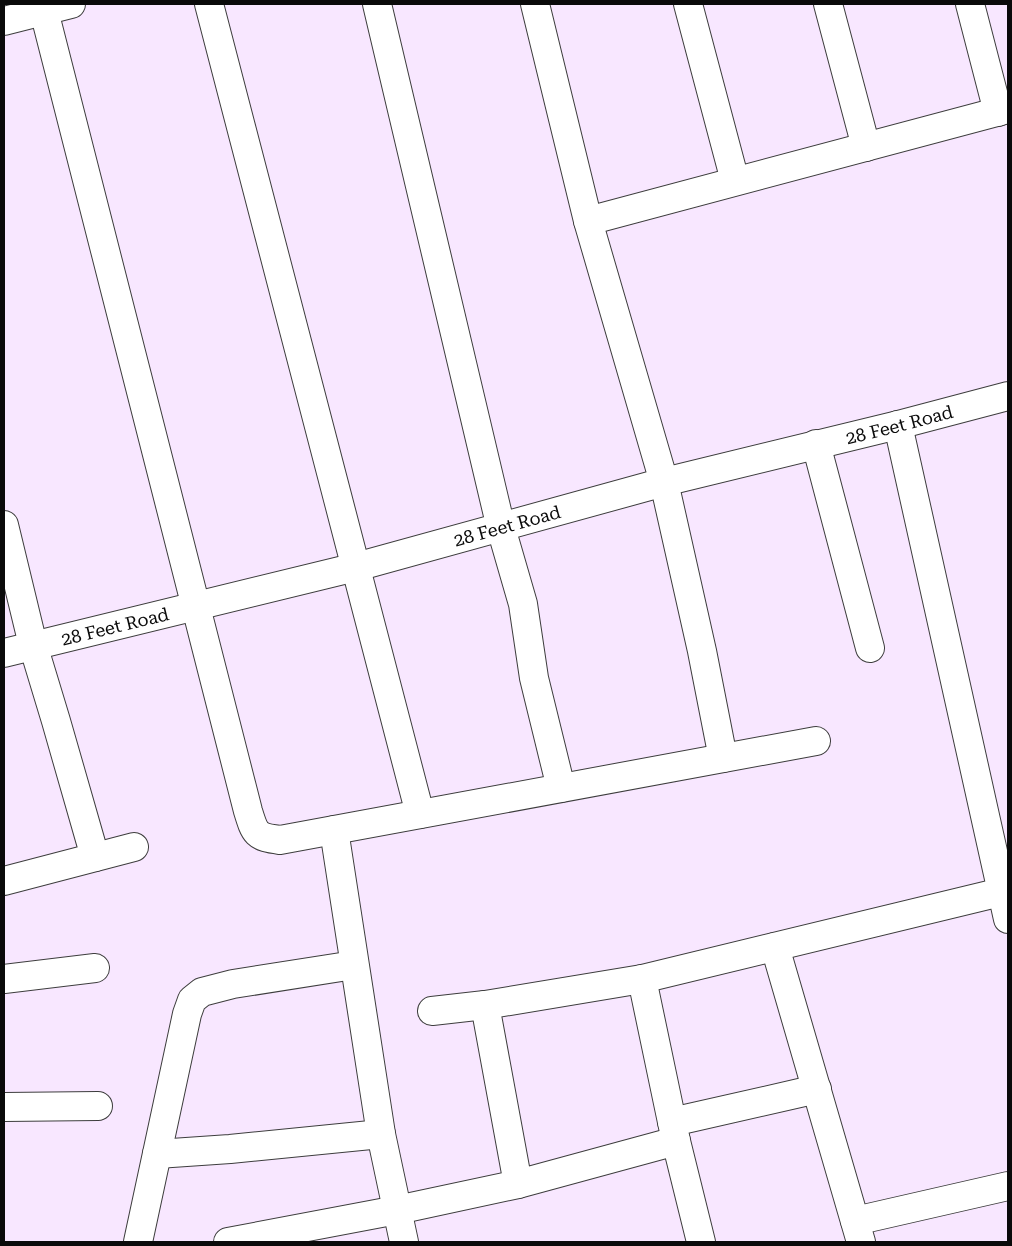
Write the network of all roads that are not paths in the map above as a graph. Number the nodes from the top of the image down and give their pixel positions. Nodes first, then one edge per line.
1 (71, 4) edge
2 (209, 4) edge
3 (377, 4) edge
4 (535, 4) edge
5 (688, 4) edge
6 (828, 4) edge
7 (970, 4) edge
8 (44, 12) junction
9 (4, 21) edge
10 (1003, 110) edge
11 (866, 147) junction
12 (735, 181) junction
13 (588, 220) junction
14 (1008, 396) edge
15 (898, 426) junction
16 (816, 444) junction
17 (664, 482) junction
18 (4, 525) edge
19 (501, 528) junction
20 (356, 567) junction
21 (196, 605) junction
22 (32, 645) junction
23 (870, 648) dead end
24 (4, 653) edge
25 (816, 741) dead end
26 (723, 758) junction
27 (561, 788) junction
28 (420, 814) junction
29 (334, 830) junction
30 (134, 847) dead end
31 (95, 857) junction
32 (4, 881) edge
33 (1001, 892) junction
34 (1008, 918) edge
35 (774, 947) junction
36 (354, 965) junction
37 (95, 968) dead end
38 (4, 979) edge
39 (642, 979) junction
40 (485, 1005) junction
41 (432, 1011) dead end
42 (817, 1089) junction
43 (98, 1106) dead end
44 (4, 1108) edge
45 (674, 1132) junction
46 (381, 1134) junction
47 (157, 1154) junction
48 (518, 1184) junction
49 (1008, 1186) edge
50 (397, 1210) junction
51 (858, 1232) edge
52 (138, 1242) edge
53 (228, 1242) edge
54 (404, 1242) edge
55 (701, 1242) edge

1 - 8 street
2 - 20 street
3 - 19 street
4 - 13 street
5 - 12 street
6 - 11 street
7 - 10 street
8 - 9 street
8 - 21 street
10 - 11 street
11 - 12 street
12 - 13 street
13 - 17 street
14 - 15 street, 28 Feet Road
15 - 16 street, 28 Feet Road
15 - 33 street
16 - 17 street, 28 Feet Road
16 - 23 street
17 - 19 street, 28 Feet Road
17 - 26 street
18 - 22 street
19 - 20 street, 28 Feet Road
19 - 27 street
20 - 21 street, 28 Feet Road
20 - 28 street
21 - 22 street, 28 Feet Road
21 - 29 street
22 - 24 street, 28 Feet Road
22 - 31 street
25 - 26 street
26 - 27 street
27 - 28 street
28 - 29 street
29 - 36 street
30 - 31 street
31 - 32 street
33 - 34 street
33 - 35 street
35 - 39 street
35 - 42 street
36 - 46 street
36 - 47 street
37 - 38 street
39 - 40 street
39 - 45 street
40 - 41 street
40 - 48 street
42 - 45 street
42 - 51 street
43 - 44 street
45 - 48 street
45 - 55 street
46 - 47 street
46 - 50 street
47 - 52 street
48 - 50 street
49 - 51 street
50 - 53 street
50 - 54 street

